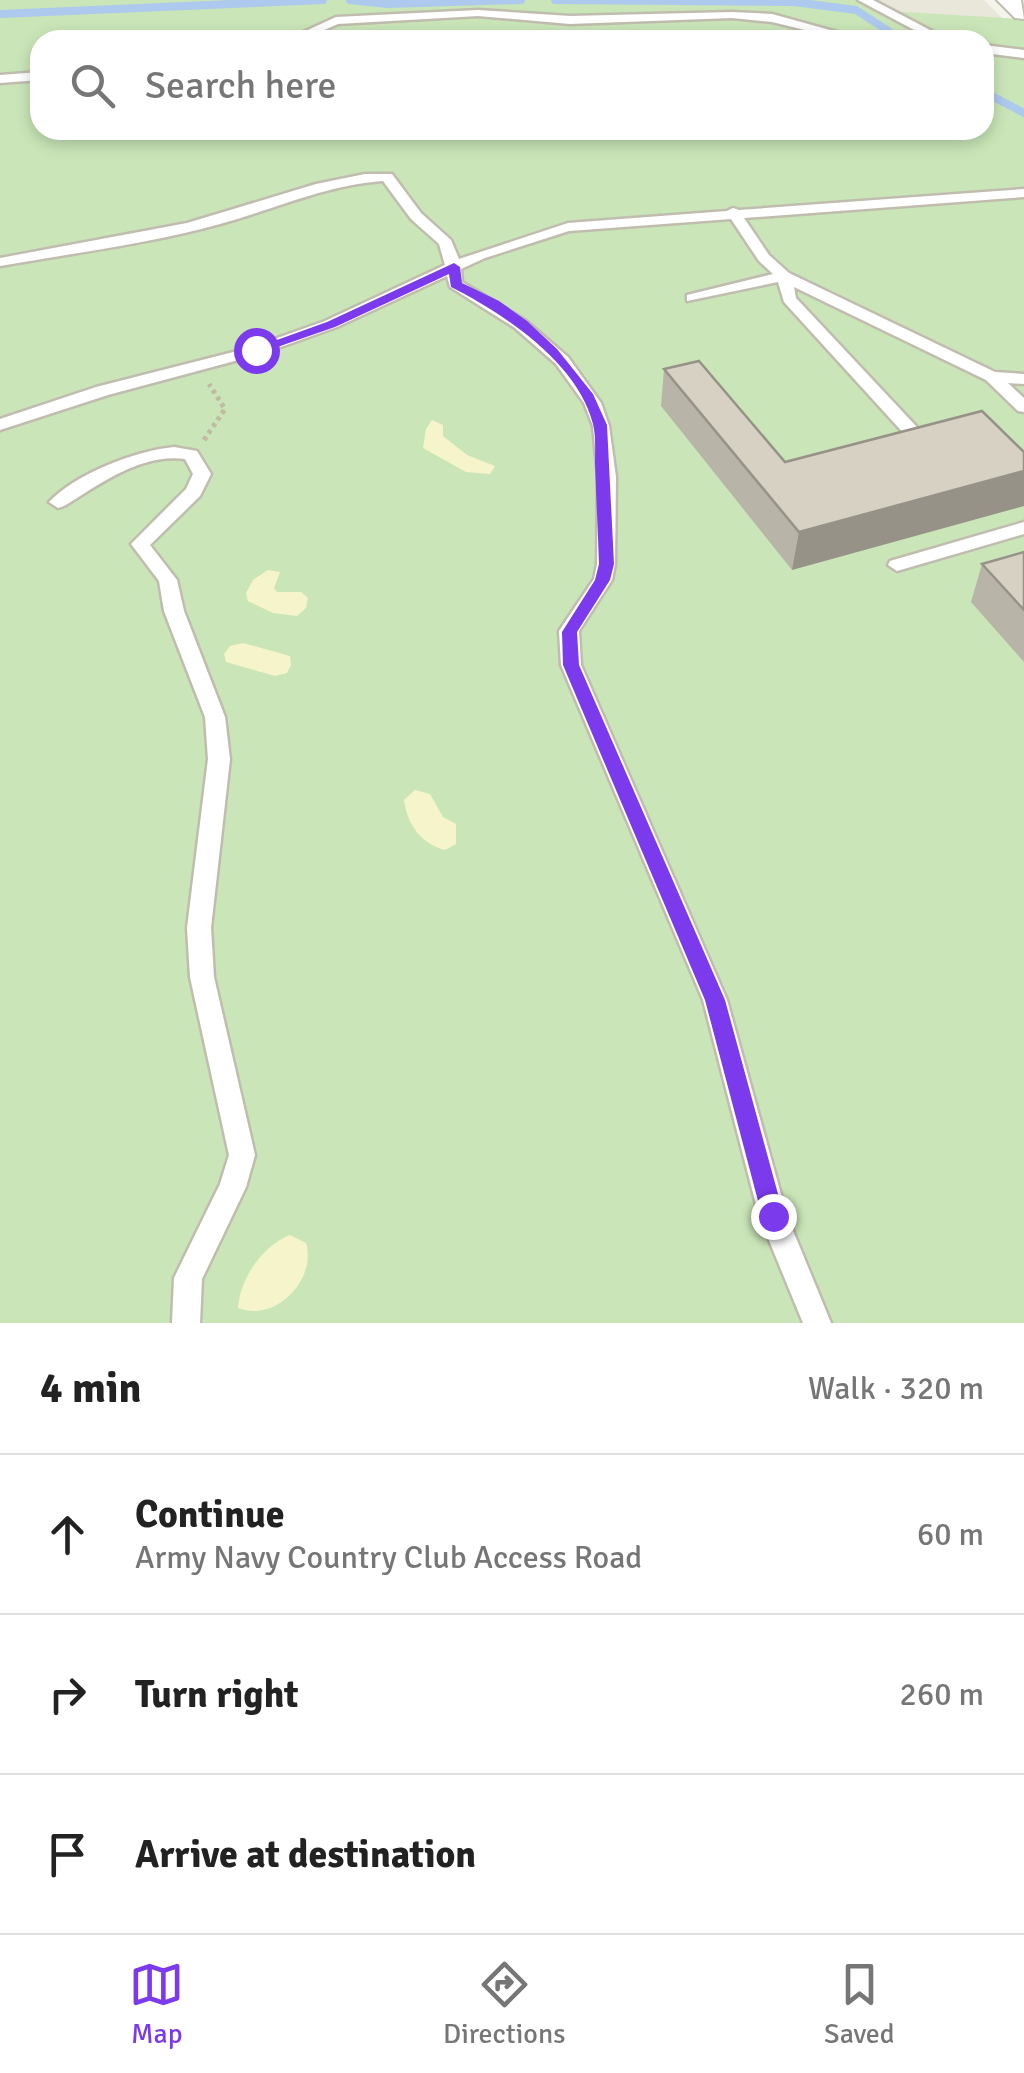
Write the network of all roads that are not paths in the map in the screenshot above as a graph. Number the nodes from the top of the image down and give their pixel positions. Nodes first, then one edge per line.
1 (864, 0) edge
2 (1008, 0) edge
3 (1023, 13) edge
4 (315, 30) edge
5 (819, 30) edge
6 (910, 30) edge
7 (994, 50) edge
8 (1024, 54) edge
9 (30, 77) edge
10 (0, 79) edge
11 (1024, 192) edge
12 (733, 212) junction
13 (0, 262) edge
14 (454, 267) junction
15 (784, 276) junction
16 (692, 298) dead end
17 (992, 377) junction
18 (1024, 379) edge
19 (1024, 407) edge
20 (0, 425) edge
21 (924, 445) edge
22 (58, 502) dead end
23 (1024, 528) edge
24 (896, 565) dead end
25 (186, 1323) edge
26 (817, 1323) edge

1 - 6 lane
2 - 3 street
4 - 5 lane
7 - 8 lane
9 - 10 lane
11 - 12 lane
12 - 14 lane
12 - 15 lane
13 - 14 lane
14 - 20 lane
14 - 26 lane
15 - 16 lane
15 - 17 lane
15 - 21 lane
17 - 18 lane
17 - 19 lane
22 - 25 lane
23 - 24 lane

